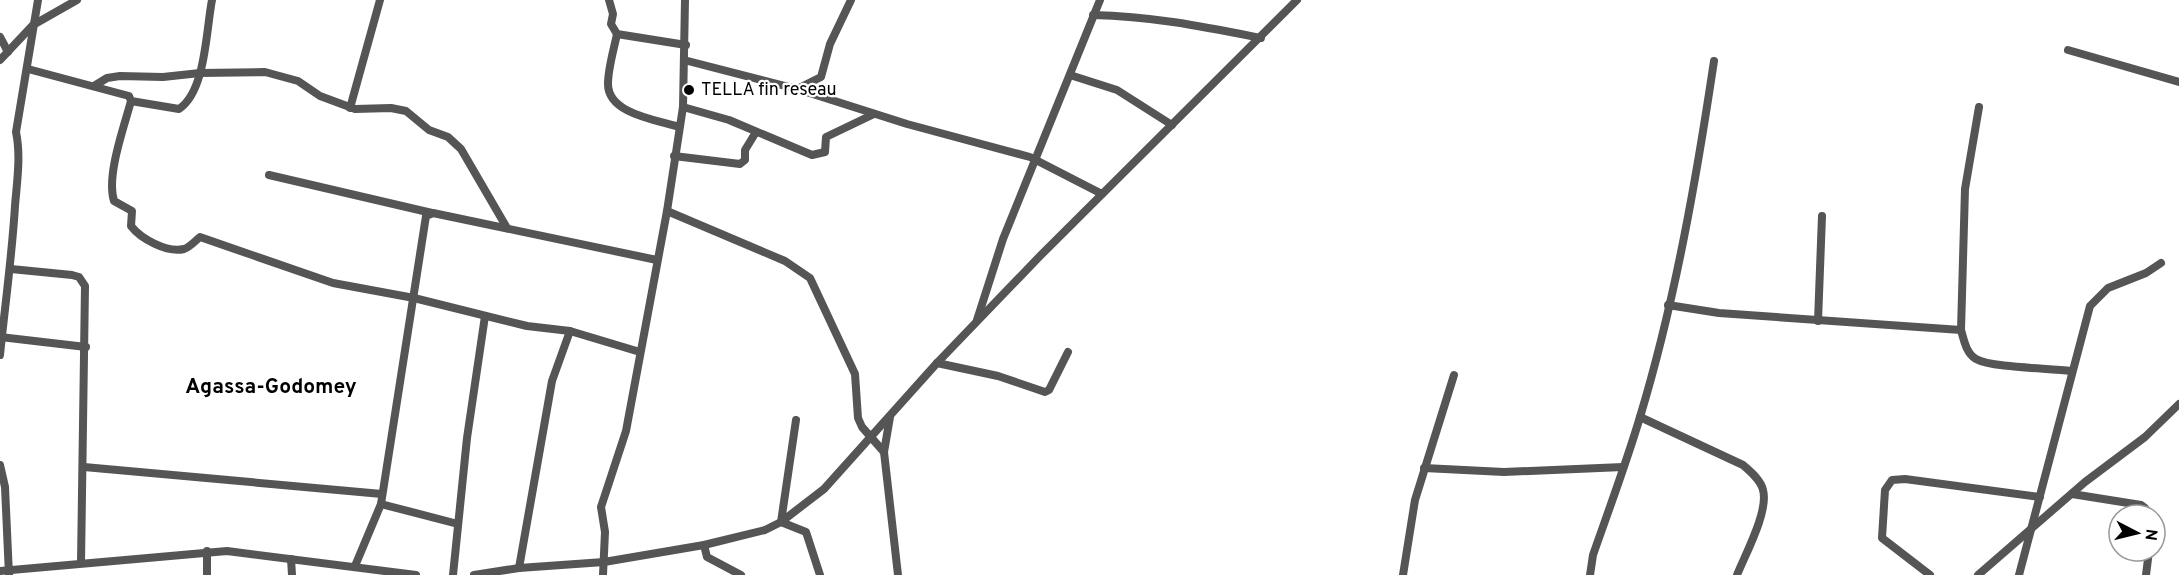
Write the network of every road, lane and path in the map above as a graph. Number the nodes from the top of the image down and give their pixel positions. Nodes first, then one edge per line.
1 (38, 0) edge
2 (76, 0) edge
3 (212, 0) edge
4 (380, 0) edge
5 (609, 0) edge
6 (685, 0) edge
7 (850, 0) edge
8 (1100, 0) edge
9 (1298, 0) edge
10 (1094, 15) junction
11 (33, 25) junction
12 (617, 33) junction
13 (0, 37) edge
14 (1261, 38) junction
15 (686, 45) junction
16 (2068, 50) dead end
17 (8, 52) junction
18 (0, 60) edge
19 (684, 60) junction
20 (1714, 62) dead end
21 (28, 69) junction
22 (200, 73) junction
23 (1070, 75) junction
24 (2179, 82) edge
25 (94, 86) junction
26 (797, 90) junction
27 (131, 101) junction
28 (682, 107) junction
29 (350, 108) junction
30 (1979, 108) dead end
31 (874, 114) junction
32 (1172, 125) junction
33 (679, 127) junction
34 (756, 132) junction
35 (674, 156) junction
36 (1036, 160) junction
37 (268, 175) dead end
38 (1102, 194) junction
39 (667, 211) junction
40 (433, 213) junction
41 (1822, 216) dead end
42 (507, 228) junction
43 (657, 261) junction
44 (2161, 263) dead end
45 (11, 269) junction
46 (414, 298) junction
47 (1668, 305) junction
48 (485, 316) junction
49 (1818, 321) junction
50 (976, 323) junction
51 (1961, 330) junction
52 (570, 331) junction
53 (1, 338) edge
54 (86, 347) junction
55 (640, 352) junction
56 (1068, 352) dead end
57 (0, 355) edge
58 (937, 363) junction
59 (2071, 370) junction
60 (1454, 375) dead end
61 (2179, 404) edge
62 (890, 417) junction
63 (1640, 417) junction
64 (796, 420) dead end
65 (871, 438) junction
66 (884, 452) junction
67 (0, 465) edge
68 (84, 467) junction
69 (1623, 467) junction
70 (1424, 468) junction
71 (382, 494) junction
72 (2072, 494) junction
73 (2040, 497) junction
74 (2128, 503) edge
75 (381, 504) junction
76 (781, 522) junction
77 (458, 524) junction
78 (2031, 529) junction
79 (704, 545) junction
80 (207, 551) junction
81 (291, 559) junction
82 (604, 562) junction
83 (81, 563) junction
84 (355, 566) junction
85 (519, 568) junction
86 (6, 572) edge
87 (207, 575) edge
88 (292, 575) edge
89 (416, 575) edge
90 (453, 575) edge
91 (474, 575) edge
92 (603, 575) edge
93 (741, 575) edge
94 (820, 575) edge
95 (898, 575) edge
96 (1403, 575) edge
97 (1590, 575) edge
98 (1737, 575) edge
99 (1930, 575) edge
100 (1978, 575) edge
101 (2019, 575) edge

1 - 11 street
2 - 11 street
3 - 22 street
4 - 29 street
5 - 12 street
6 - 15 street
7 - 26 street
8 - 10 street
9 - 14 street
10 - 14 street
10 - 23 street
11 - 17 street
11 - 21 street
12 - 15 street
12 - 33 street
13 - 17 street
14 - 32 street
15 - 19 street
16 - 24 street
17 - 18 street
19 - 26 street
19 - 28 street
20 - 47 street
21 - 25 street
21 - 45 street
22 - 25 street
22 - 27 street
22 - 29 street
23 - 32 street
23 - 36 street
25 - 27 street
26 - 31 street
27 - 46 street
28 - 33 street
28 - 34 street
29 - 42 street
30 - 51 street
31 - 34 street
31 - 36 street
32 - 38 street
33 - 35 street
34 - 35 street
35 - 39 street
36 - 38 street
36 - 50 street
37 - 40 street
38 - 50 street
39 - 43 street
39 - 65 street
40 - 42 street
40 - 46 street
41 - 49 street
42 - 43 street
43 - 55 street
44 - 59 street
45 - 53 street
45 - 54 street
46 - 48 street
46 - 71 street
47 - 49 street
47 - 63 street
48 - 52 street
48 - 77 street
49 - 51 street
50 - 58 street
51 - 59 street
52 - 55 street
52 - 85 street
53 - 54 street
53 - 57 street
54 - 68 street
55 - 82 street
56 - 58 street
58 - 62 street
59 - 73 street
60 - 70 street
61 - 72 street
62 - 65 street
62 - 66 street
63 - 69 street
63 - 98 street
64 - 76 street
65 - 66 street
65 - 76 street
66 - 95 street
67 - 86 street
68 - 71 street
68 - 83 street
69 - 70 street
69 - 97 street
70 - 96 street
71 - 75 street
72 - 74 street
72 - 78 street
73 - 78 street
73 - 99 street
75 - 77 street
75 - 84 street
76 - 79 street
76 - 94 street
77 - 90 street
78 - 100 street
78 - 101 street
79 - 82 street
79 - 93 street
80 - 81 street
80 - 83 street
80 - 87 street
81 - 84 street
81 - 88 street
82 - 85 street
82 - 92 street
83 - 86 street
84 - 89 street
85 - 91 street

